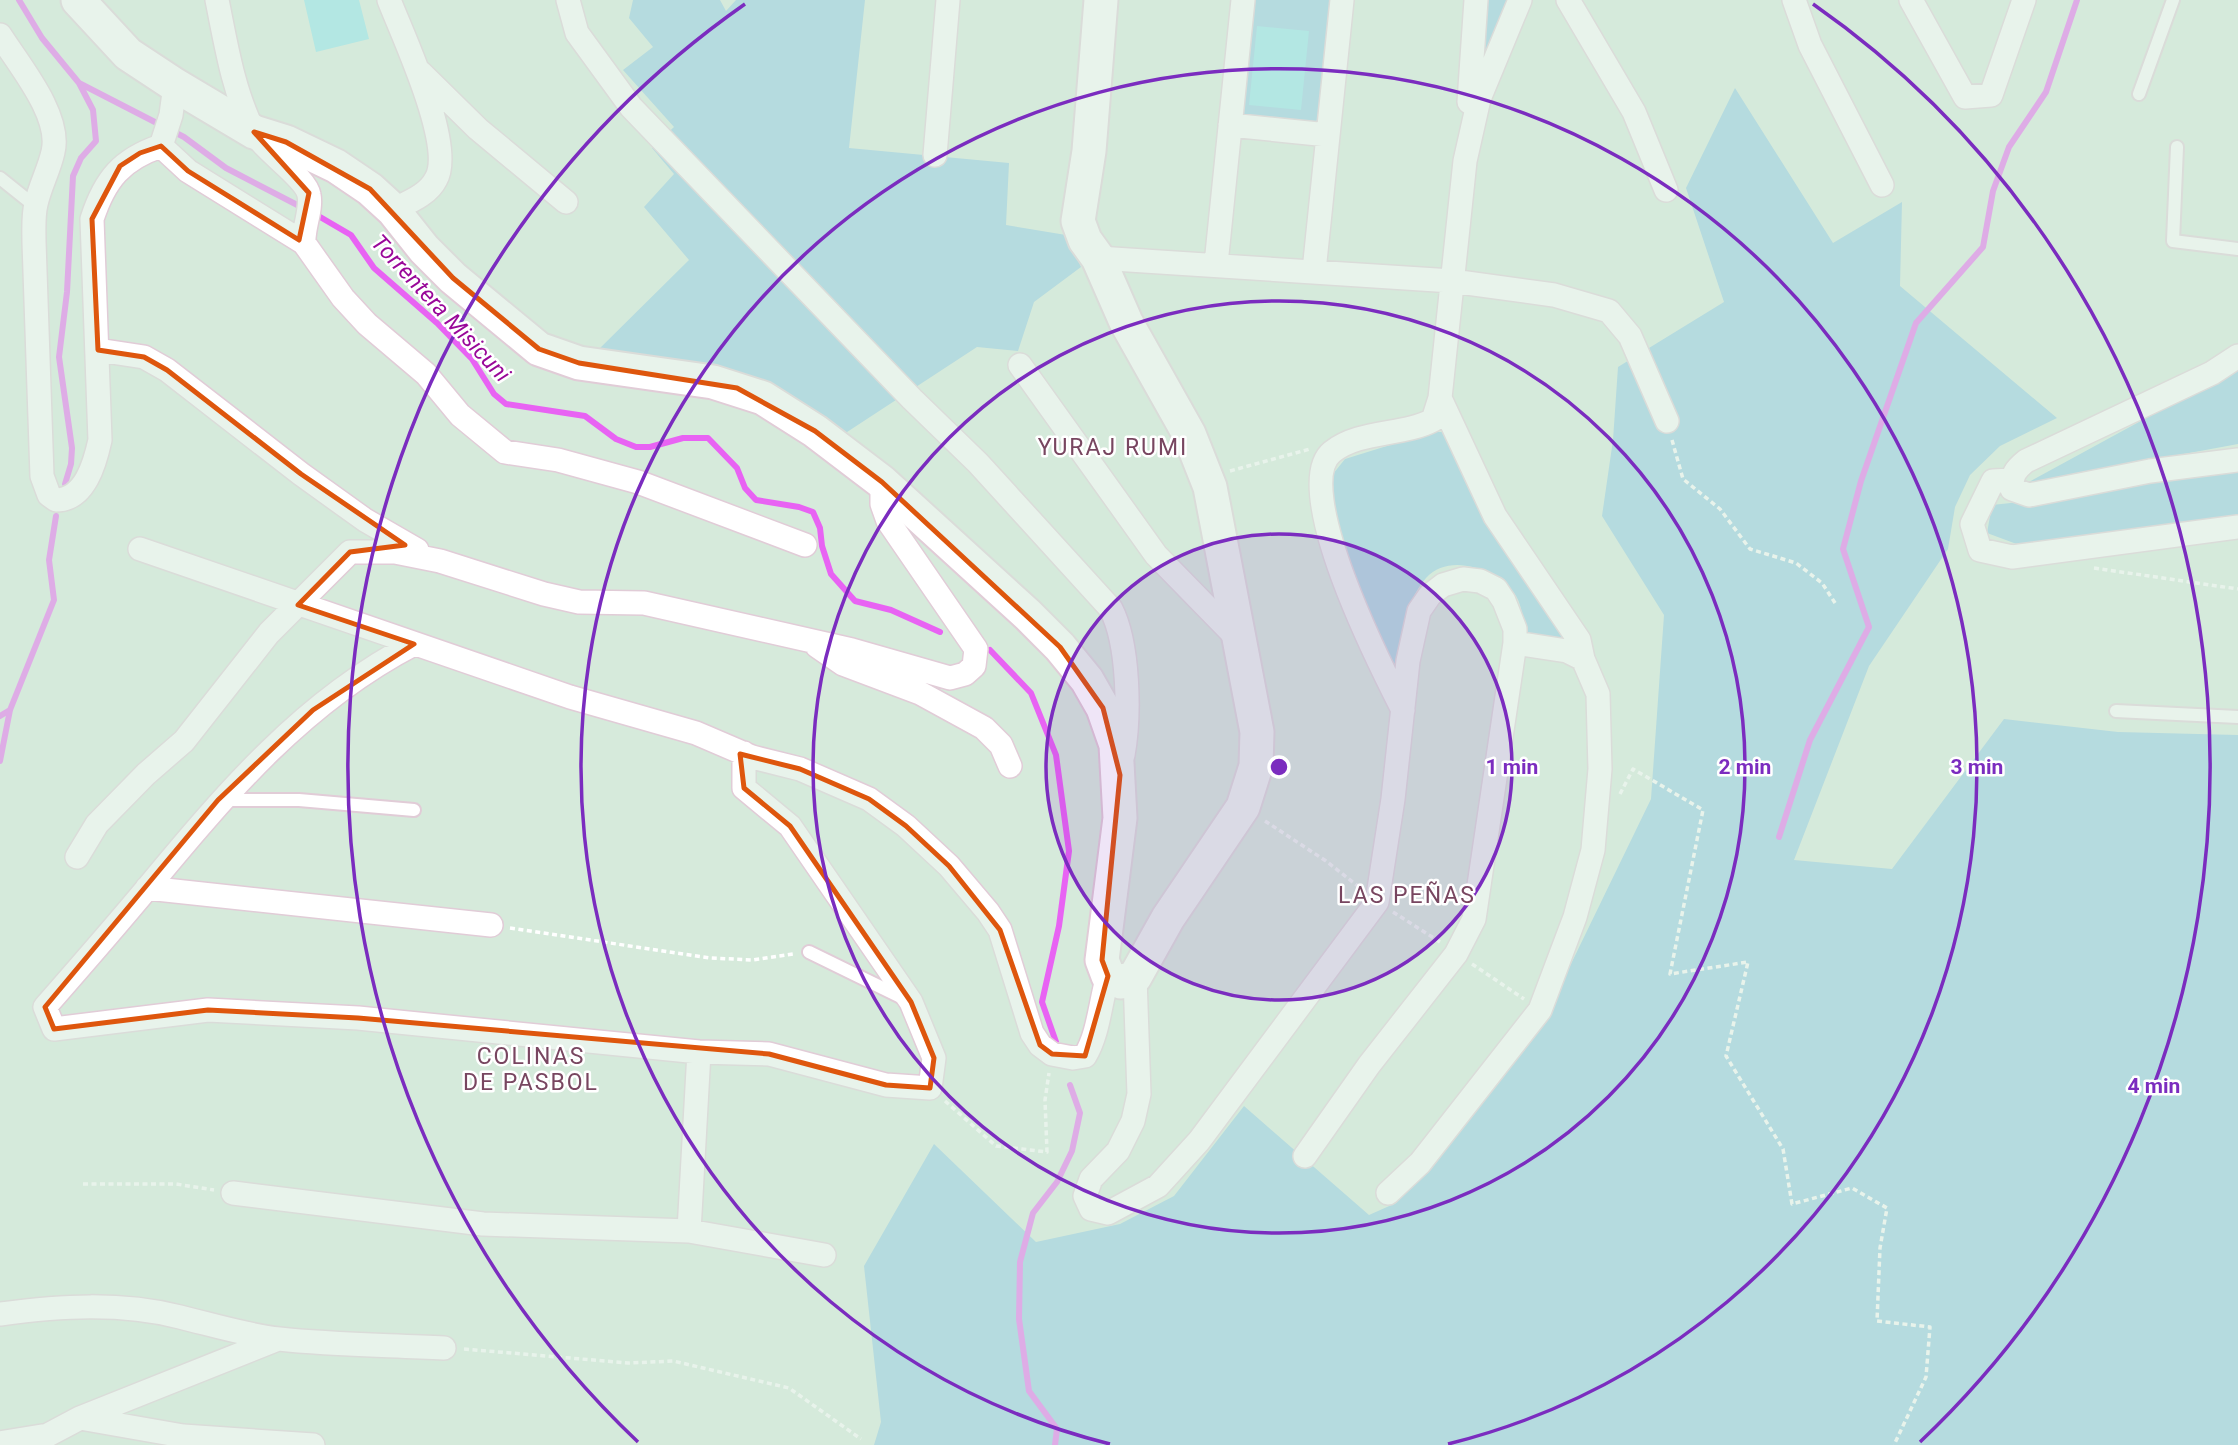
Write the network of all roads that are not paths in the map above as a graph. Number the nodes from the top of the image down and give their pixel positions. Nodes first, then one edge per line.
1 (78, 0) edge
2 (217, 0) edge
3 (389, 0) edge
4 (568, 0) edge
5 (948, 0) edge
6 (1101, 0) edge
7 (1243, 0) edge
8 (1342, 0) edge
9 (1476, 0) edge
10 (1520, 0) edge
11 (1568, 0) edge
12 (1794, 0) edge
13 (1910, 0) edge
14 (1930, 0) edge
15 (2024, 0) edge
16 (2173, 0) edge
17 (1922, 23) junction
18 (0, 36) edge
19 (417, 69) junction
20 (175, 85) junction
21 (2139, 94) dead end
22 (1230, 125) junction
23 (254, 132) junction
24 (1328, 135) junction
25 (161, 146) junction
26 (2177, 147) dead end
27 (935, 155) dead end
28 (1465, 161) junction
29 (1, 183) edge
30 (1882, 185) dead end
31 (1666, 190) dead end
32 (566, 202) dead end
33 (35, 206) junction
34 (393, 210) junction
35 (304, 243) junction
36 (2238, 249) edge
37 (1098, 258) junction
38 (1216, 264) junction
39 (1314, 271) junction
40 (1452, 281) junction
41 (98, 350) junction
42 (2238, 356) edge
43 (1020, 365) dead end
44 (1440, 398) junction
45 (1667, 421) road end
46 (2238, 460) edge
47 (2011, 480) junction
48 (881, 482) junction
49 (2238, 527) edge
50 (805, 545) dead end
51 (140, 549) dead end
52 (440, 561) junction
53 (298, 605) junction
54 (809, 640) junction
55 (1240, 641) junction
56 (1516, 643) junction
57 (414, 644) junction
58 (1583, 660) junction
59 (1403, 710) junction
60 (2116, 711) dead end
61 (2238, 717) edge
62 (744, 753) junction
63 (1010, 766) dead end
64 (1120, 775) junction
65 (218, 800) junction
66 (414, 810) dead end
67 (78, 857) dead end
68 (147, 888) junction
69 (491, 925) road end
70 (809, 952) road end
71 (1122, 977) junction
72 (911, 1002) junction
73 (699, 1052) junction
74 (1305, 1156) dead end
75 (233, 1193) road end
76 (1388, 1193) dead end
77 (688, 1231) junction
78 (824, 1255) dead end
79 (0, 1314) edge
80 (278, 1339) junction
81 (444, 1348) road end
82 (80, 1418) junction
83 (0, 1443) edge
84 (313, 1445) edge

1 - 20 street
2 - 23 street
3 - 19 street
4 - 64 street
5 - 27 street
6 - 37 street
7 - 22 street
8 - 24 street
9 - 28 street
10 - 28 street
11 - 31 street
12 - 30 street
13 - 17 street
14 - 17 street
15 - 17 street
16 - 21 lane
18 - 33 street
19 - 32 street
19 - 34 street
20 - 23 street
20 - 25 street
22 - 24 street
22 - 38 street
23 - 34 street
23 - 35 street
24 - 39 street
25 - 35 street
25 - 41 street
26 - 36 lane
28 - 40 street
29 - 33 lane
33 - 41 street
34 - 48 street
35 - 50 street
37 - 38 street
37 - 55 street
38 - 39 street
39 - 40 street
40 - 44 street
40 - 45 street
41 - 52 street
42 - 47 street
43 - 55 street
44 - 58 street
44 - 59 street
46 - 47 street
47 - 49 street
48 - 54 street
48 - 64 street
51 - 53 street
52 - 53 street
52 - 54 street
53 - 57 street
53 - 67 street
54 - 63 street
55 - 71 street
56 - 58 street
56 - 59 street
56 - 74 street
57 - 62 street
57 - 65 street
58 - 76 street
59 - 71 street
60 - 61 lane
62 - 71 street
62 - 72 street
64 - 71 street
65 - 66 lane
65 - 68 street
68 - 69 street
68 - 73 street
70 - 72 lane
72 - 73 street
73 - 77 street
75 - 77 street
77 - 78 street
79 - 80 street
80 - 81 street
80 - 82 street
82 - 83 street
82 - 84 street

